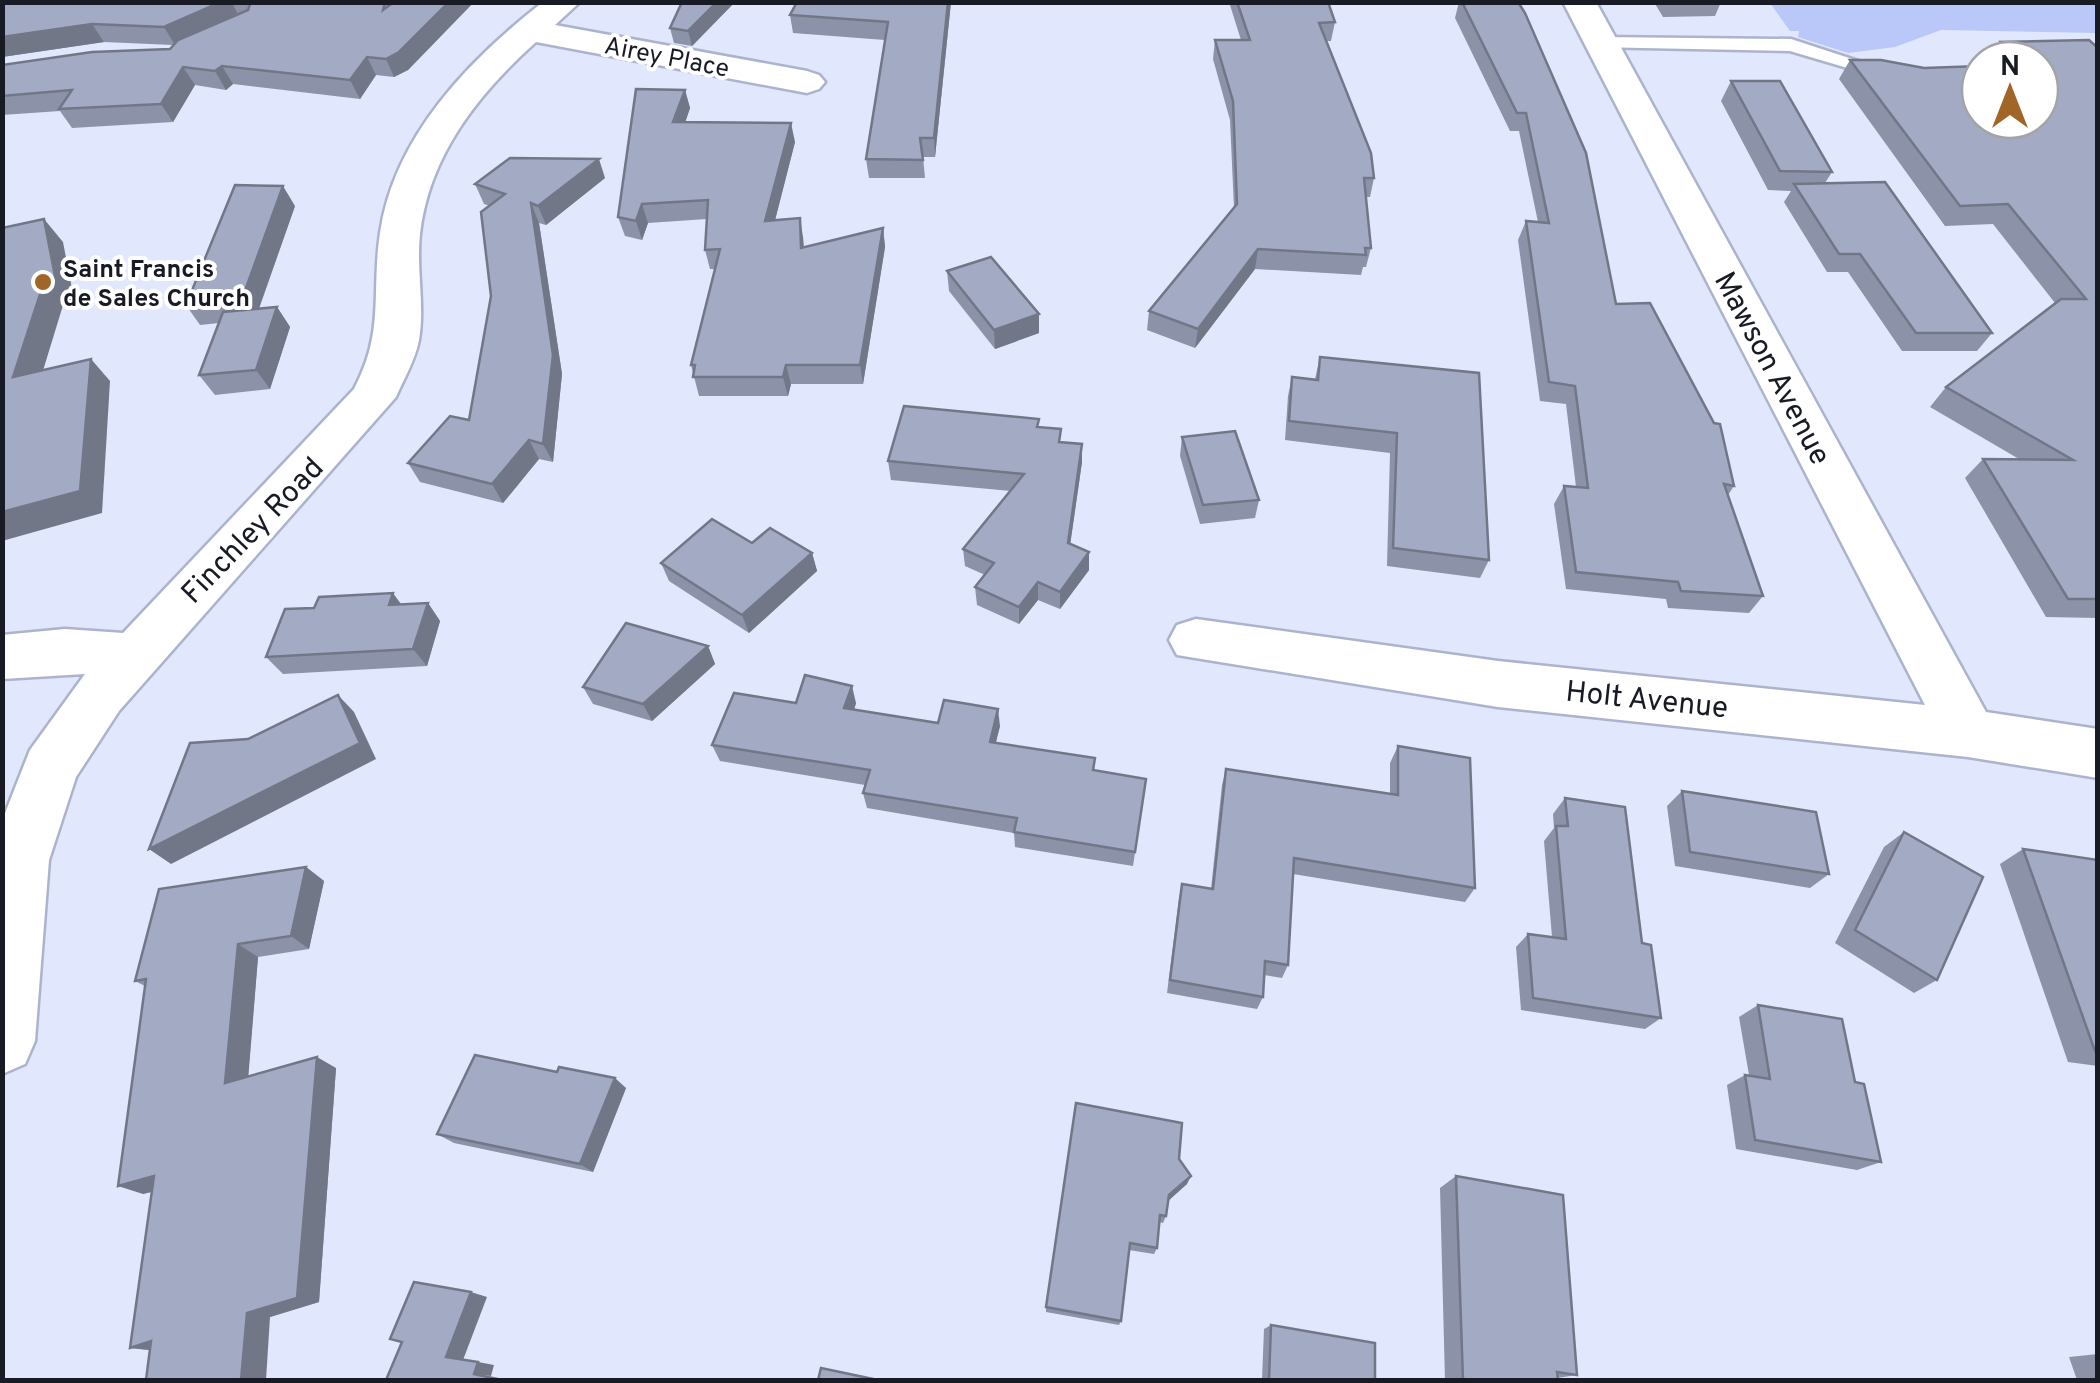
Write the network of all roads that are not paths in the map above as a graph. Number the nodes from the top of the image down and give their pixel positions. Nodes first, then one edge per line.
1 (1579, 2) edge
2 (546, 16) edge
3 (1600, 43) junction
4 (1912, 78) edge
5 (807, 82) dead end
6 (1196, 640) dead end
7 (134, 656) junction
8 (2, 658) edge
9 (1968, 733) junction
10 (2098, 754) edge
11 (2, 1042) edge

1 - 3 street, Mawson Avenue
2 - 5 street, Airey Place
2 - 7 street, Finchley Road
3 - 4 lane
3 - 9 street, Mawson Avenue
6 - 9 street, Holt Avenue
7 - 8 street
7 - 11 street, Finchley Road
9 - 10 street, Holt Avenue

